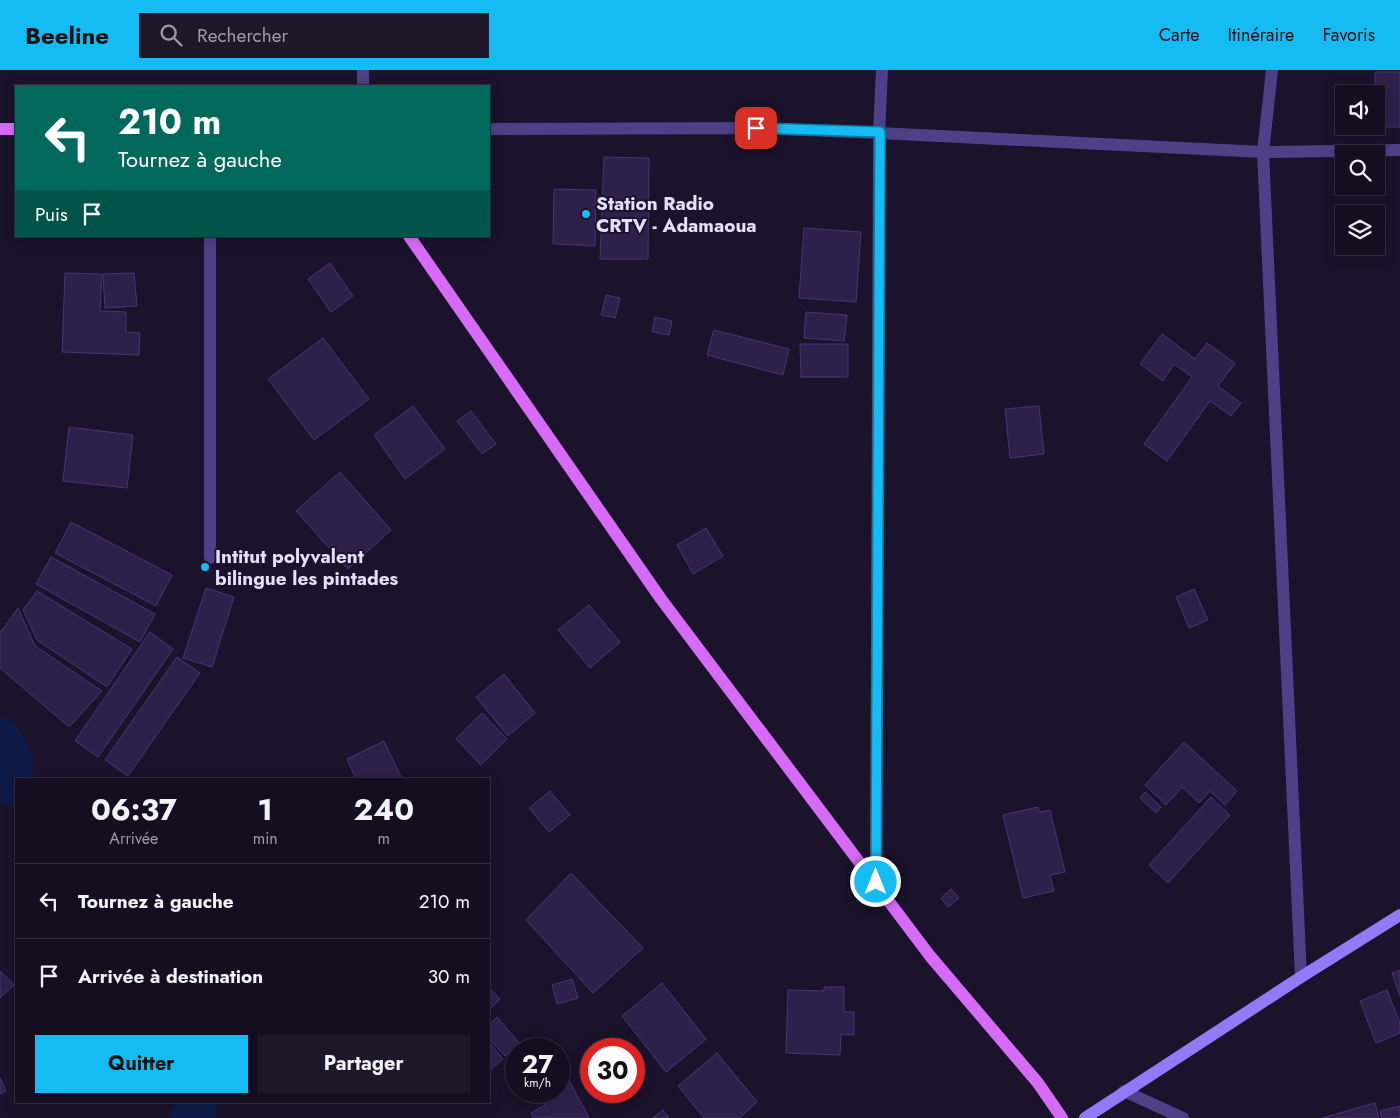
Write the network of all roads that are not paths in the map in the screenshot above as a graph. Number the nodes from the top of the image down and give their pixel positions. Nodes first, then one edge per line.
1 (363, 70) edge
2 (882, 70) edge
3 (1272, 70) edge
4 (363, 85) edge
5 (0, 129) edge
6 (15, 129) edge
7 (490, 129) edge
8 (880, 132) junction
9 (1400, 150) edge
10 (1263, 152) junction
11 (210, 237) edge
12 (410, 237) edge
13 (210, 558) dead end
14 (876, 882) junction
15 (1400, 915) edge
16 (1301, 977) junction
17 (1124, 1091) junction
18 (1062, 1118) edge
19 (1085, 1118) edge
20 (1183, 1118) edge

1 - 4 street
2 - 8 street
3 - 10 street
5 - 6 main road
7 - 8 street
8 - 10 street
8 - 14 street
9 - 10 street
10 - 16 street
11 - 13 street
12 - 14 main road
14 - 18 main road
15 - 16 street
16 - 17 street
17 - 19 street
17 - 20 street

